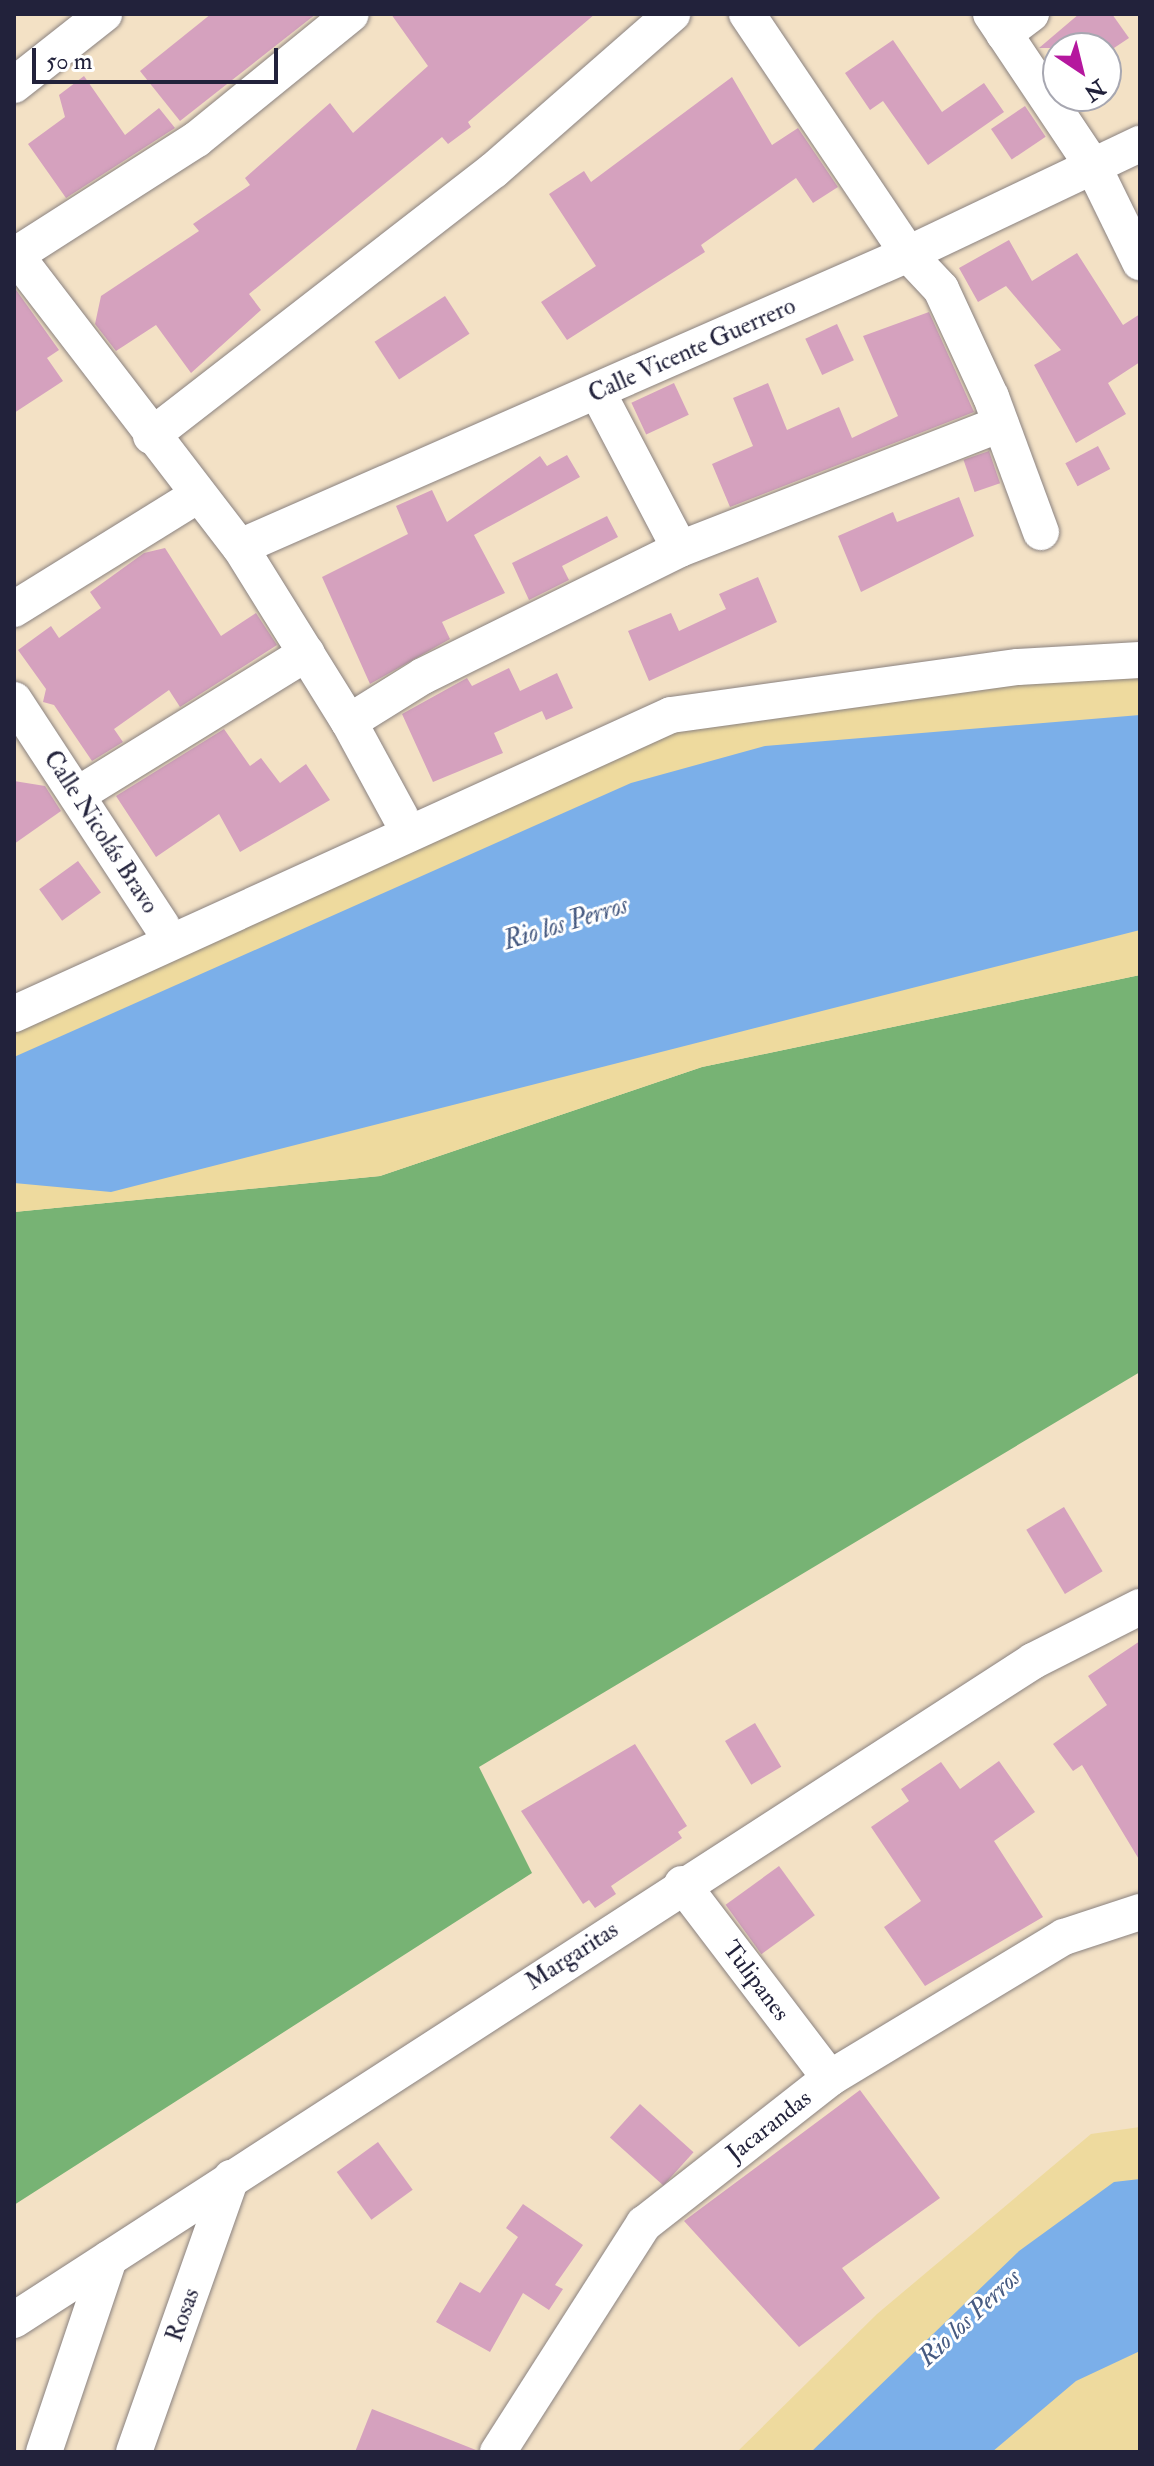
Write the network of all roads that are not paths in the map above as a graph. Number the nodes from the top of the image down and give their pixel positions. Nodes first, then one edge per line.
1 (351, 14) edge
2 (672, 14) edge
3 (747, 14) edge
4 (81, 20) edge
5 (1009, 21) edge
6 (14, 85) edge
7 (1140, 144) edge
8 (1094, 168) junction
9 (15, 254) edge
10 (908, 254) junction
11 (1140, 262) edge
12 (598, 393) junction
13 (1001, 424) junction
14 (151, 436) junction
15 (198, 495) junction
16 (1041, 532) dead end
17 (240, 547) junction
18 (680, 549) junction
19 (14, 609) edge
20 (307, 653) junction
21 (1140, 660) edge
22 (14, 700) edge
23 (349, 722) junction
24 (77, 795) junction
25 (400, 816) dead end
26 (161, 925) dead end
27 (14, 1014) edge
28 (1140, 1607) edge
29 (682, 1884) junction
30 (1140, 1912) edge
31 (830, 2078) junction
32 (231, 2178) junction
33 (109, 2259) junction
34 (14, 2320) edge
35 (44, 2452) edge
36 (134, 2452) edge
37 (498, 2452) edge

1 - 9 street
2 - 14 street
3 - 10 street
4 - 6 street
5 - 8 street
7 - 8 street, Calle Vicente Guerrero
8 - 10 street, Calle Vicente Guerrero
8 - 11 street
9 - 14 street
10 - 12 street, Calle Vicente Guerrero
10 - 13 street
12 - 17 street, Calle Vicente Guerrero
12 - 18 street
13 - 16 street
13 - 18 street
14 - 15 street
15 - 17 street
15 - 19 street
17 - 20 street
18 - 23 street
20 - 23 street
20 - 24 street
21 - 27 street
22 - 24 street, Calle Nicolás Bravo
23 - 25 street
24 - 26 street, Calle Nicolás Bravo
28 - 29 street, Margaritas
29 - 31 street, Tulipanes
29 - 32 street, Margaritas
30 - 31 street, Jacarandas
31 - 37 street, Jacarandas
32 - 33 street, Margaritas
32 - 36 street, Rosas
33 - 34 street, Margaritas
33 - 35 street

